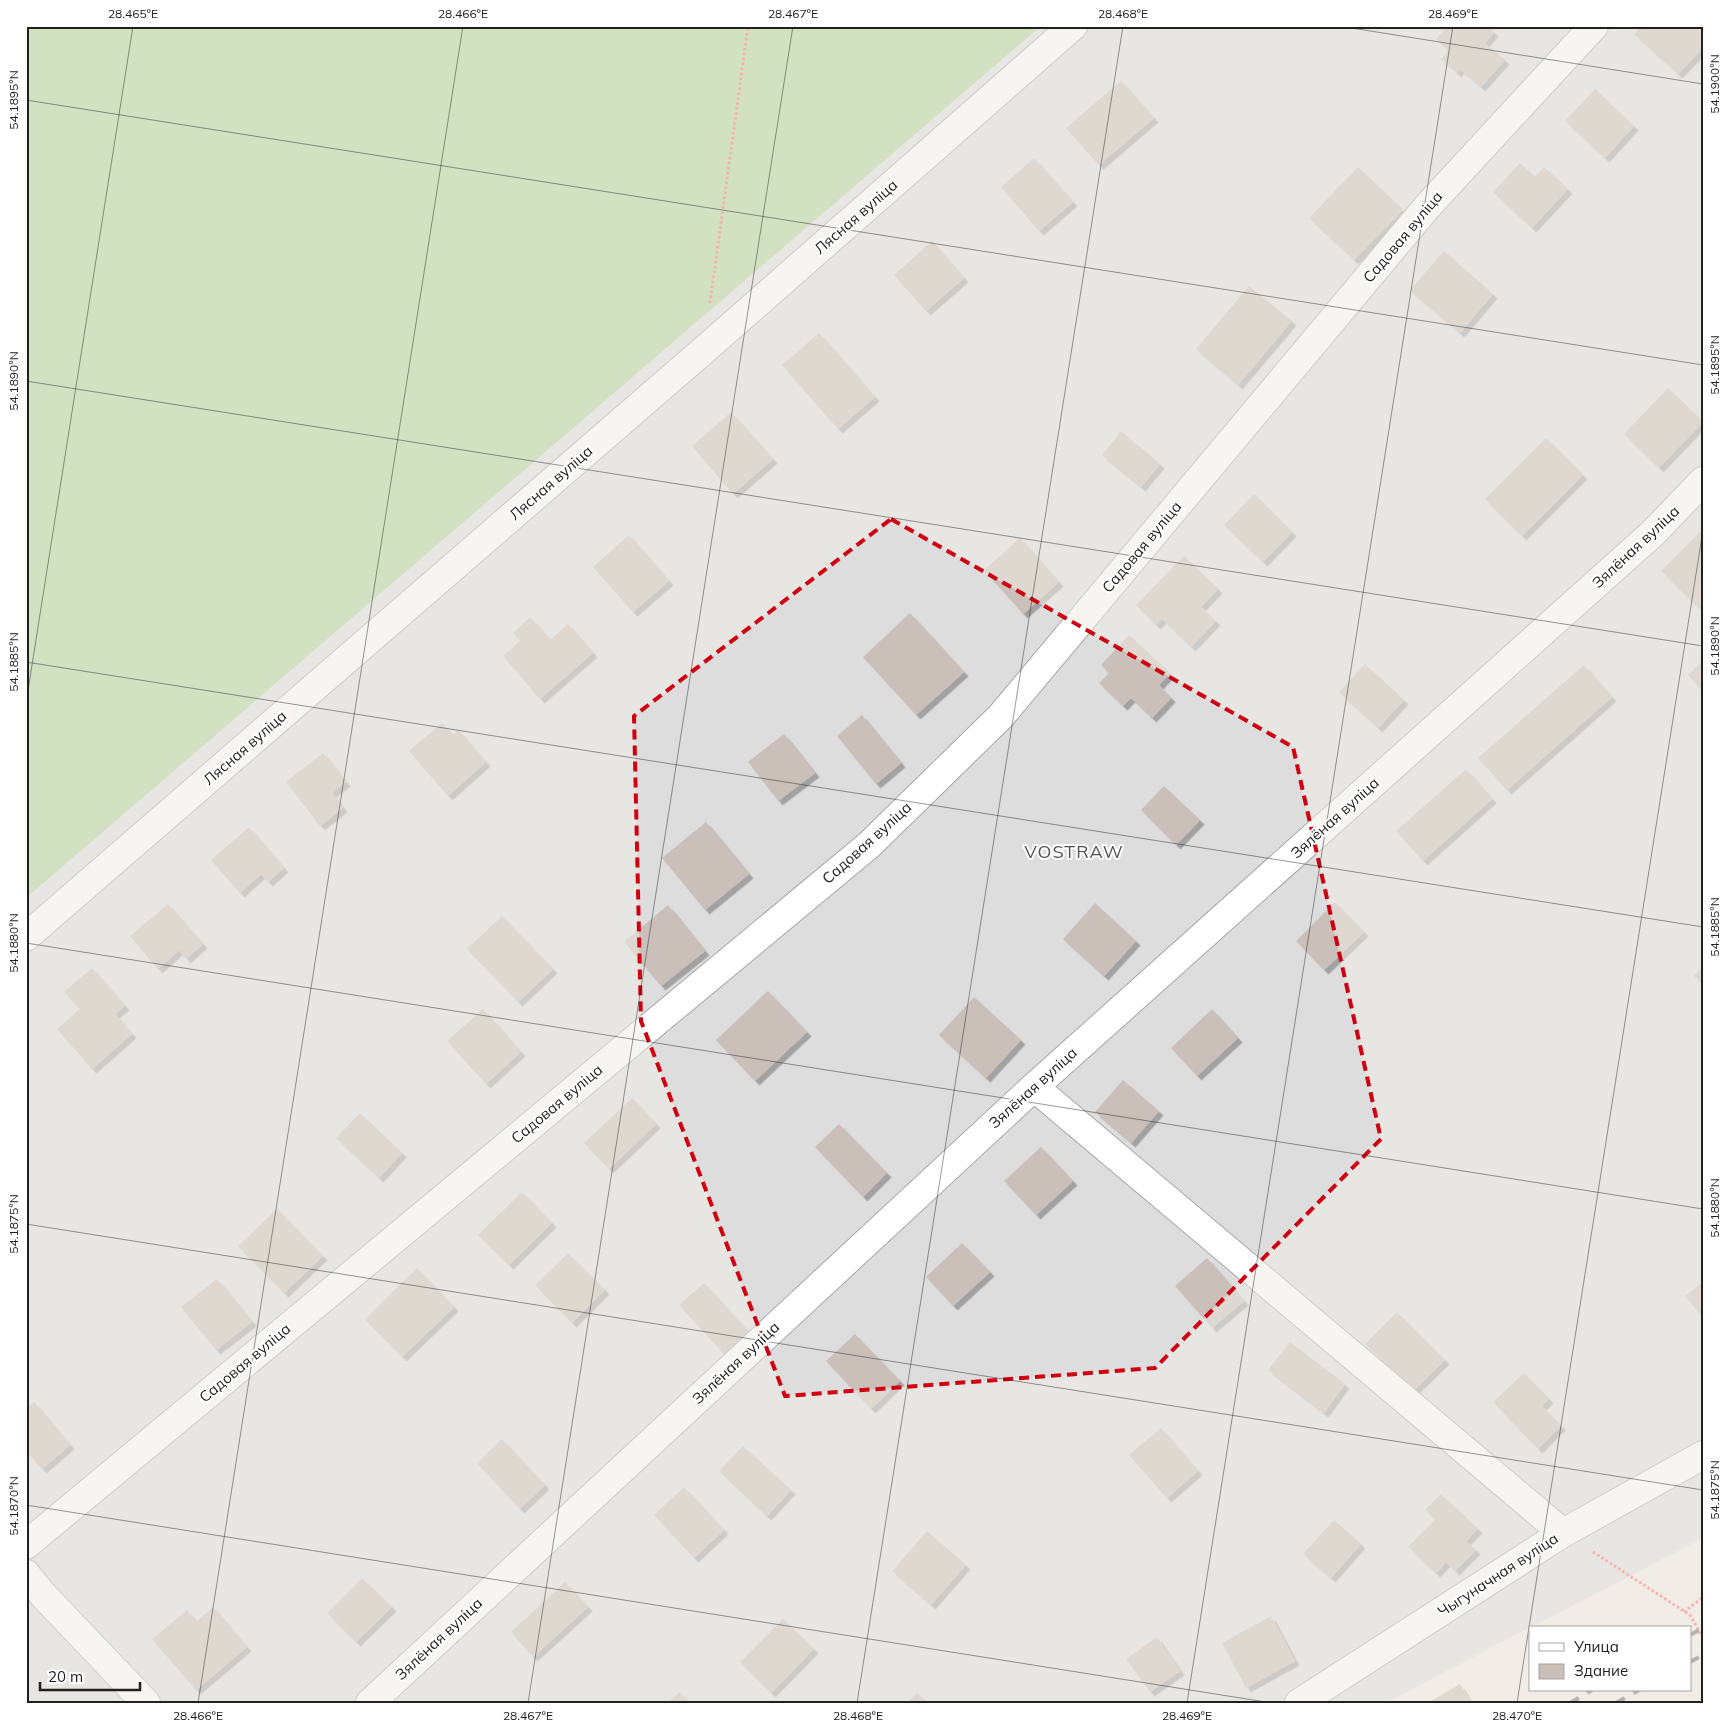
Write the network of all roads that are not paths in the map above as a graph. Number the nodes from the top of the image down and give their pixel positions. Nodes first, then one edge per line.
1 (1074, 26) edge
2 (1594, 26) edge
3 (1703, 481) edge
4 (26, 937) edge
5 (1034, 1087) junction
6 (1703, 1455) edge
7 (1563, 1533) junction
8 (26, 1545) edge
9 (26, 1574) edge
10 (146, 1703) edge
11 (370, 1703) edge
12 (1299, 1703) edge

1 - 4 street, Лясная вуліца
2 - 8 street, Садовая вуліца
3 - 5 street, Зялёная вуліца
5 - 7 street
5 - 11 street, Зялёная вуліца
6 - 7 street, Чыгуначная вуліца
7 - 12 street, Чыгуначная вуліца
9 - 10 street

